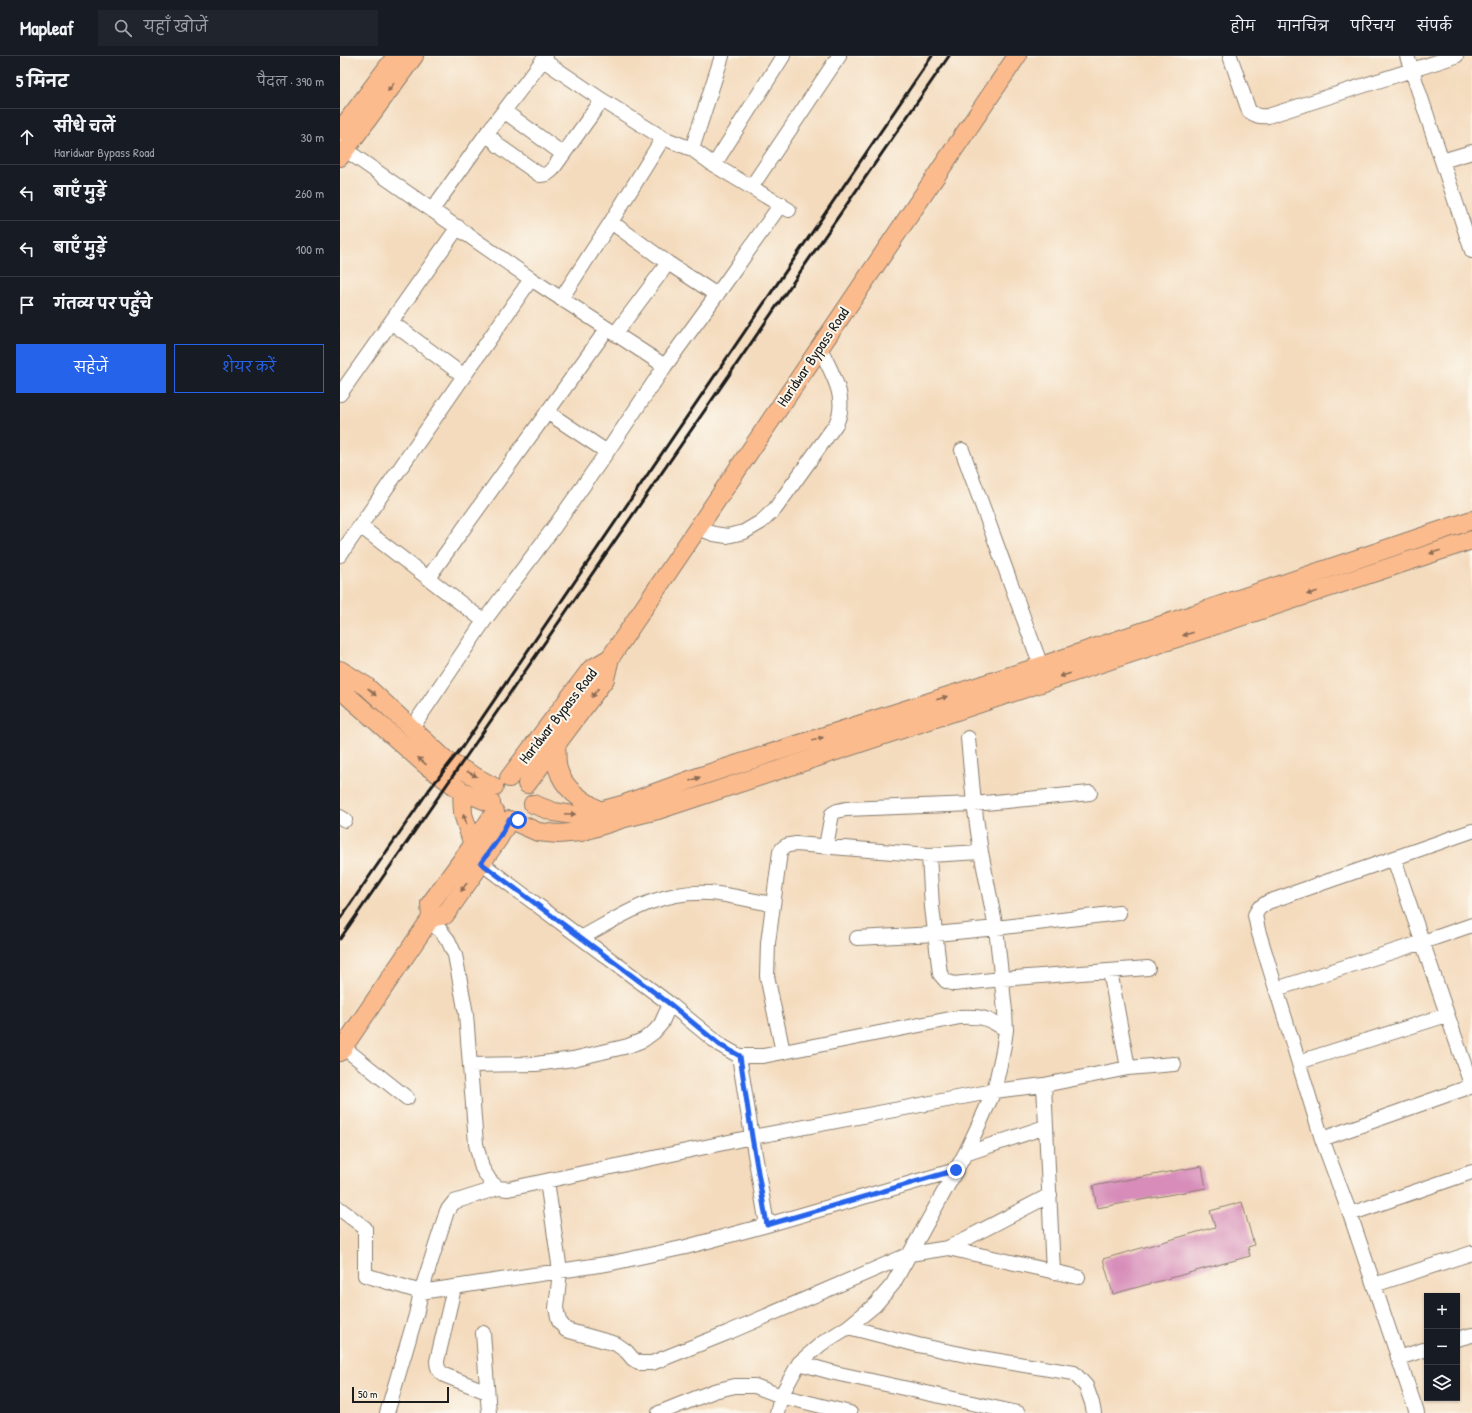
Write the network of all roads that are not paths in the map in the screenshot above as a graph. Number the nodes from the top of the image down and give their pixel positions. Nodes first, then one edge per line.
1 (396, 56) edge
2 (414, 56) edge
3 (722, 56) edge
4 (783, 56) edge
5 (839, 56) edge
6 (1017, 56) edge
7 (1230, 56) edge
8 (1407, 56) edge
9 (1456, 56) edge
10 (545, 58) edge
11 (1411, 70) junction
12 (602, 100) junction
13 (504, 111) junction
14 (340, 131) edge
15 (486, 133) junction
16 (663, 138) junction
17 (692, 149) junction
18 (342, 151) edge
19 (1472, 152) edge
20 (563, 154) junction
21 (1442, 161) junction
22 (714, 165) junction
23 (752, 186) junction
24 (432, 210) junction
25 (611, 222) junction
26 (458, 227) junction
27 (1472, 251) edge
28 (668, 263) junction
29 (531, 280) junction
30 (717, 295) junction
31 (561, 299) junction
32 (391, 322) junction
33 (611, 332) junction
34 (820, 348) junction
35 (664, 366) junction
36 (464, 376) junction
37 (340, 394) edge
38 (547, 412) junction
39 (962, 450) dead end
40 (607, 452) junction
41 (1472, 520) edge
42 (360, 526) junction
43 (698, 528) junction
44 (1472, 540) edge
45 (341, 552) edge
46 (428, 578) junction
47 (484, 621) junction
48 (610, 658) junction
49 (1041, 666) junction
50 (340, 670) edge
51 (340, 689) edge
52 (412, 728) junction
53 (968, 738) dead end
54 (556, 746) junction
55 (527, 784) junction
56 (462, 791) junction
57 (1090, 793) dead end
58 (502, 803) junction
59 (533, 804) junction
60 (974, 804) junction
61 (600, 811) junction
62 (1472, 831) edge
63 (538, 832) junction
64 (499, 838) junction
65 (473, 845) junction
66 (826, 846) junction
67 (981, 852) junction
68 (930, 854) junction
69 (1394, 859) junction
70 (481, 863) junction
71 (772, 904) junction
72 (1119, 913) dead end
73 (430, 919) junction
74 (1472, 925) edge
75 (996, 928) junction
76 (936, 934) junction
77 (581, 938) junction
78 (858, 938) dead end
79 (1423, 942) junction
80 (1148, 968) dead end
81 (1110, 971) junction
82 (1002, 979) junction
83 (1276, 989) junction
84 (670, 1004) junction
85 (1447, 1015) junction
86 (1006, 1030) junction
87 (342, 1050) edge
88 (783, 1052) junction
89 (740, 1056) junction
90 (1299, 1062) junction
91 (1174, 1064) dead end
92 (470, 1065) junction
93 (1128, 1068) junction
94 (1044, 1085) junction
95 (1472, 1086) edge
96 (994, 1091) junction
97 (407, 1098) dead end
98 (1045, 1127) junction
99 (752, 1137) junction
100 (1322, 1139) junction
101 (965, 1154) junction
102 (956, 1170) junction
103 (1472, 1172) edge
104 (546, 1181) junction
105 (498, 1188) junction
106 (1050, 1196) junction
107 (340, 1209) edge
108 (1350, 1214) junction
109 (767, 1225) junction
110 (948, 1248) junction
111 (1472, 1253) edge
112 (910, 1254) junction
113 (560, 1271) junction
114 (1053, 1272) junction
115 (1078, 1277) dead end
116 (1374, 1285) junction
117 (454, 1288) junction
118 (421, 1292) junction
119 (848, 1327) junction
120 (483, 1333) dead end
121 (1472, 1335) edge
122 (1460, 1339) edge
123 (1424, 1350) edge
124 (1398, 1358) junction
125 (799, 1363) junction
126 (488, 1392) junction
127 (781, 1396) junction
128 (387, 1413) edge
129 (489, 1413) edge
130 (659, 1413) edge
131 (777, 1413) edge
132 (850, 1413) edge
133 (1018, 1413) edge
134 (1094, 1413) edge
135 (1417, 1413) edge

1 - 14 main road
2 -> 18 main road
3 - 17 street
4 - 22 street
5 - 23 street
6 - 34 main road, Haridwar Bypass Road
7 - 11 street
8 - 11 street
9 - 11 street
10 - 12 street
10 - 13 street
11 - 21 street
12 - 16 street
12 - 20 street
13 - 15 street
13 - 20 street
15 - 20 street
15 - 24 street
16 - 17 street
16 - 25 street
17 - 22 street
18 - 24 street
19 - 21 street
21 - 27 street
22 - 23 street
23 - 30 street
24 - 26 street
25 - 28 street
25 - 31 street
26 - 29 street
26 - 32 street
28 - 30 street
28 - 33 street
29 - 31 street
29 - 36 street
30 - 35 street
31 - 33 street
32 - 36 street
32 - 37 street
33 - 35 street
33 - 38 street
34 - 43 main road, Haridwar Bypass Road
34 - 43 street
35 - 40 street
36 - 42 street
38 - 40 street
38 - 46 street
39 - 49 street
40 - 47 street
41 - 49 main road
42 - 45 street
42 - 46 street
43 - 48 main road, Haridwar Bypass Road
44 -> 63 main road
46 - 47 street
47 - 52 street
48 -> 54 main road, Haridwar Bypass Road
48 - 58 main road, Haridwar Bypass Road
61 -> 49 main road
50 -> 52 main road
56 -> 51 main road
52 -> 58 main road
53 - 60 street
54 - 55 main road, Haridwar Bypass Road
54 - 61 main road
55 - 58 main road
55 - 59 main road
56 - 58 main road
65 -> 56 main road
57 - 60 street
58 - 59 main road
58 - 63 main road
58 - 64 main road, Haridwar Bypass Road
58 - 65 main road, Haridwar Bypass Road
59 -> 61 main road
60 - 66 street
60 - 67 street
62 - 69 street
63 - 64 main road
64 - 70 main road, Haridwar Bypass Road
65 - 73 main road, Haridwar Bypass Road
66 - 68 street
66 - 71 street
67 - 68 street
67 - 75 street
68 - 76 street
69 - 79 street
69 - 83 street
70 -> 73 main road, Haridwar Bypass Road
70 - 77 street
71 - 77 street
71 - 88 street
72 - 75 street
73 - 87 main road, Haridwar Bypass Road
73 - 92 street
74 - 79 street
75 - 76 street
75 - 82 street
76 - 78 street
76 - 82 street
77 - 84 street
79 - 83 street
79 - 85 street
80 - 81 street
81 - 82 street
81 - 93 street
82 - 86 street
83 - 90 street
84 - 89 street
84 - 92 street
85 - 90 street
85 - 95 street
86 - 88 street
86 - 96 street
87 - 97 street
88 - 89 street
89 - 99 street
90 - 100 street
91 - 93 street
92 - 105 street
93 - 94 street
94 - 96 street
94 - 98 street
95 - 100 street
96 - 99 street
96 - 101 street
98 - 101 street
98 - 106 street
99 - 104 street
99 - 109 street
100 - 108 street
101 - 102 street
102 - 109 street
102 - 112 street
103 - 108 street
104 - 105 street
104 - 113 street
105 - 118 street
106 - 110 street
106 - 114 street
107 - 118 street
108 - 116 street
109 - 113 street
110 - 112 street
110 - 114 street
111 - 116 street
112 - 113 street
112 - 119 street
113 - 117 street
114 - 115 street
116 - 124 street
117 - 118 street
117 - 126 street
118 - 128 street
119 - 125 street
119 - 134 street
120 - 126 street
121 - 122 street
123 - 124 street
124 - 135 street
125 - 127 street
125 - 133 street
126 - 129 street
127 - 130 street
127 - 131 street
127 - 132 street

